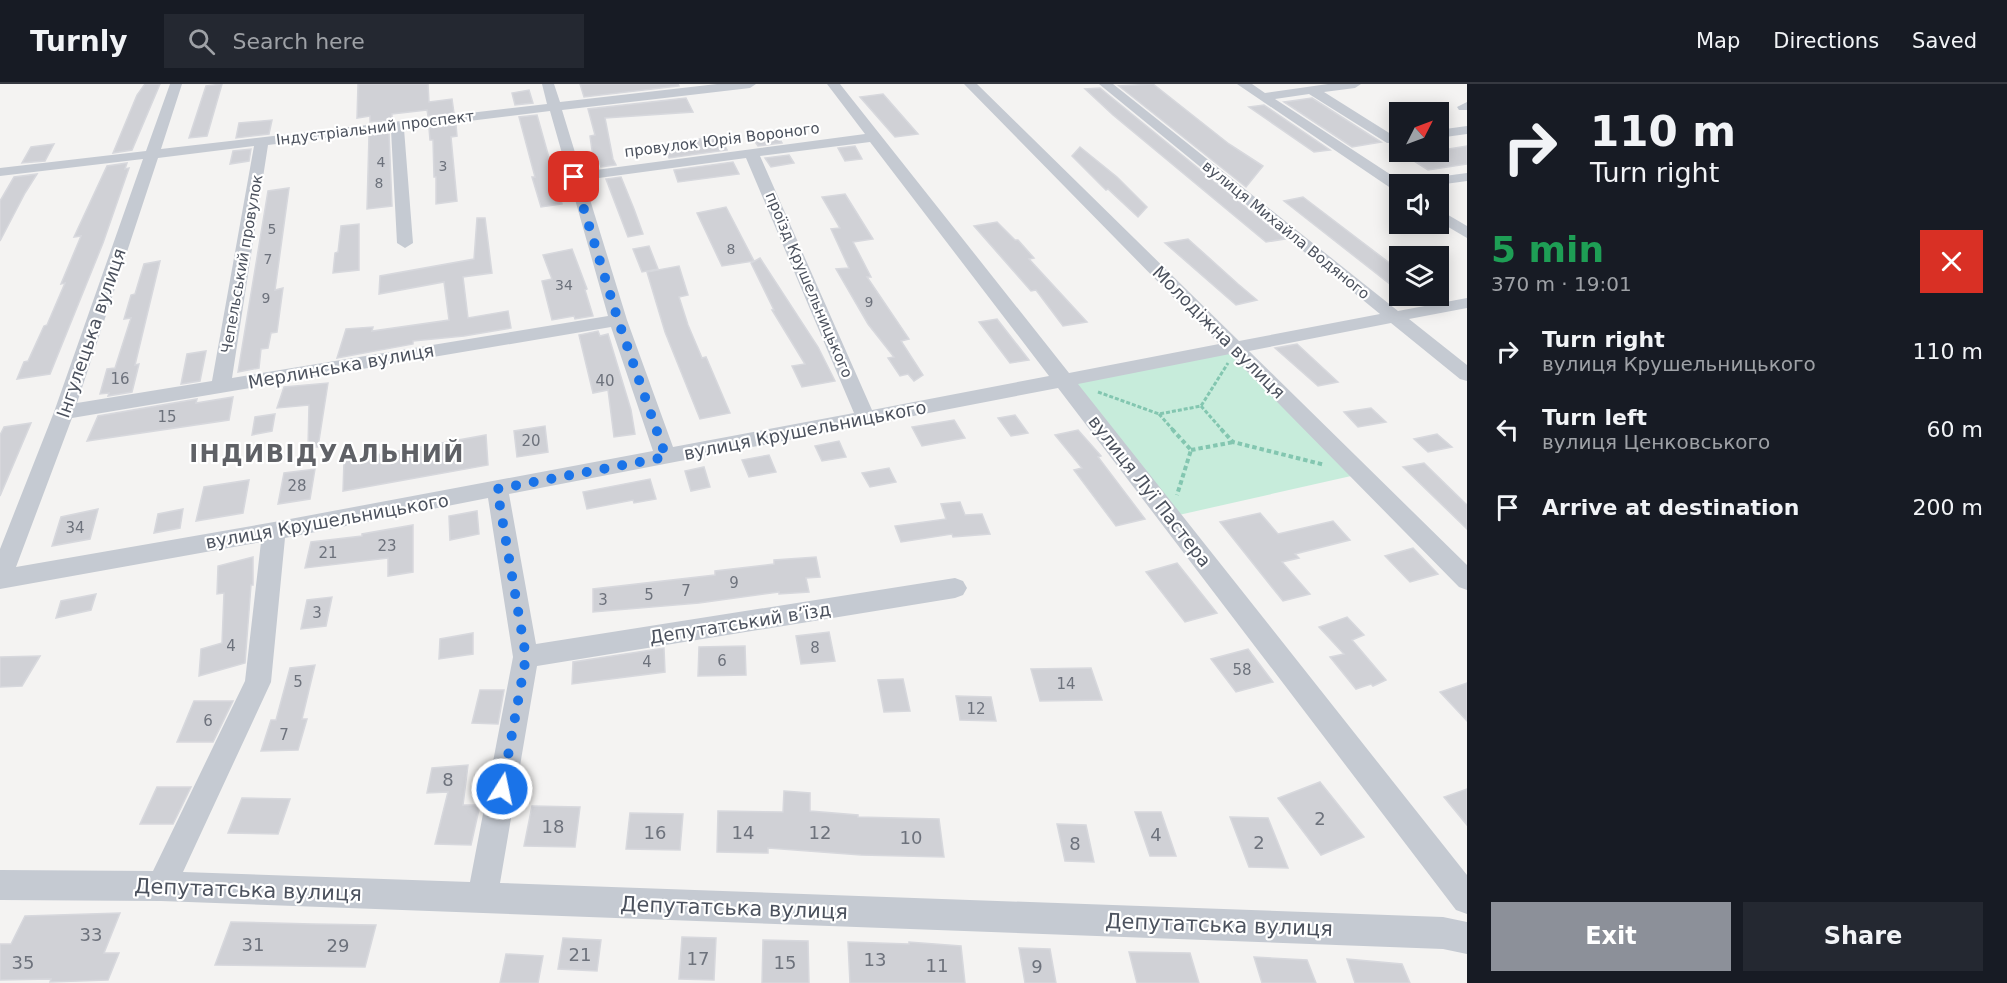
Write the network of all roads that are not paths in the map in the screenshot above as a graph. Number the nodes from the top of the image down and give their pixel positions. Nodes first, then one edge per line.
1 (176, 84) edge
2 (548, 84) edge
3 (750, 84) edge
4 (833, 84) edge
5 (970, 84) edge
6 (1105, 84) edge
7 (1243, 84) edge
8 (1355, 84) edge
9 (1311, 90) junction
10 (1262, 97) junction
11 (554, 107) junction
12 (397, 125) junction
13 (1467, 130) edge
14 (1449, 132) edge
15 (874, 137) junction
16 (1389, 138) edge
17 (262, 141) junction
18 (751, 153) junction
19 (151, 154) junction
20 (0, 172) edge
21 (574, 177) junction
22 (1467, 177) edge
23 (1449, 179) edge
24 (1389, 180) edge
25 (1449, 221) edge
26 (1467, 233) edge
27 (405, 243) dead end
28 (1467, 303) edge
29 (1394, 317) junction
30 (618, 320) junction
31 (1235, 349) junction
32 (1467, 375) edge
33 (1063, 380) junction
34 (221, 387) junction
35 (64, 412) junction
36 (866, 418) junction
37 (666, 457) junction
38 (497, 489) junction
39 (274, 531) junction
40 (0, 579) edge
41 (1467, 580) edge
42 (955, 588) dead end
43 (526, 657) junction
44 (0, 885) edge
45 (161, 886) junction
46 (482, 899) junction
47 (1467, 899) edge
48 (1467, 938) edge

1 - 19 street, Інгулецька вулиця
2 - 11 street
3 - 11 street, Індустріальний проспект
4 - 15 street, вулиця Луї Пастера
5 - 31 street, Молодіжна вулиця
6 - 29 street, вулиця Михайла Водяного
7 - 10 street
8 - 9 street
9 - 10 street
9 - 16 street
10 - 24 street
11 - 12 street, Індустріальний проспект
11 - 21 street
12 - 17 street, Індустріальний проспект
12 - 27 street
13 - 14 street
15 - 18 street, провулок Юрія Вороного
15 - 33 street, вулиця Луї Пастера
17 - 19 street, Індустріальний проспект
17 - 34 street, Чепельський провулок
18 - 21 street, провулок Юрія Вороного
18 - 36 street, проїзд Крушельницького
19 - 20 street, Індустріальний проспект
19 - 35 street, Інгулецька вулиця
21 - 30 street
22 - 23 street
25 - 26 street
28 - 29 street, вулиця Крушельницького
29 - 31 street, вулиця Крушельницького
29 - 32 street, вулиця Михайла Водяного
30 - 34 street, Мерлинська вулиця
30 - 37 street
31 - 33 street, вулиця Крушельницького
31 - 41 street, Молодіжна вулиця
33 - 36 street, вулиця Крушельницького
33 - 47 street, вулиця Луї Пастера
34 - 35 street, Мерлинська вулиця
35 - 40 street, Інгулецька вулиця
36 - 37 street, вулиця Крушельницького
37 - 38 street, вулиця Крушельницького
38 - 39 street, вулиця Крушельницького
38 - 43 street
39 - 40 street, вулиця Крушельницького
39 - 45 street
42 - 43 street, Депутатський в’їзд
43 - 46 street
44 - 45 street, Депутатська вулиця
45 - 46 street, Депутатська вулиця
46 - 48 street, Депутатська вулиця

